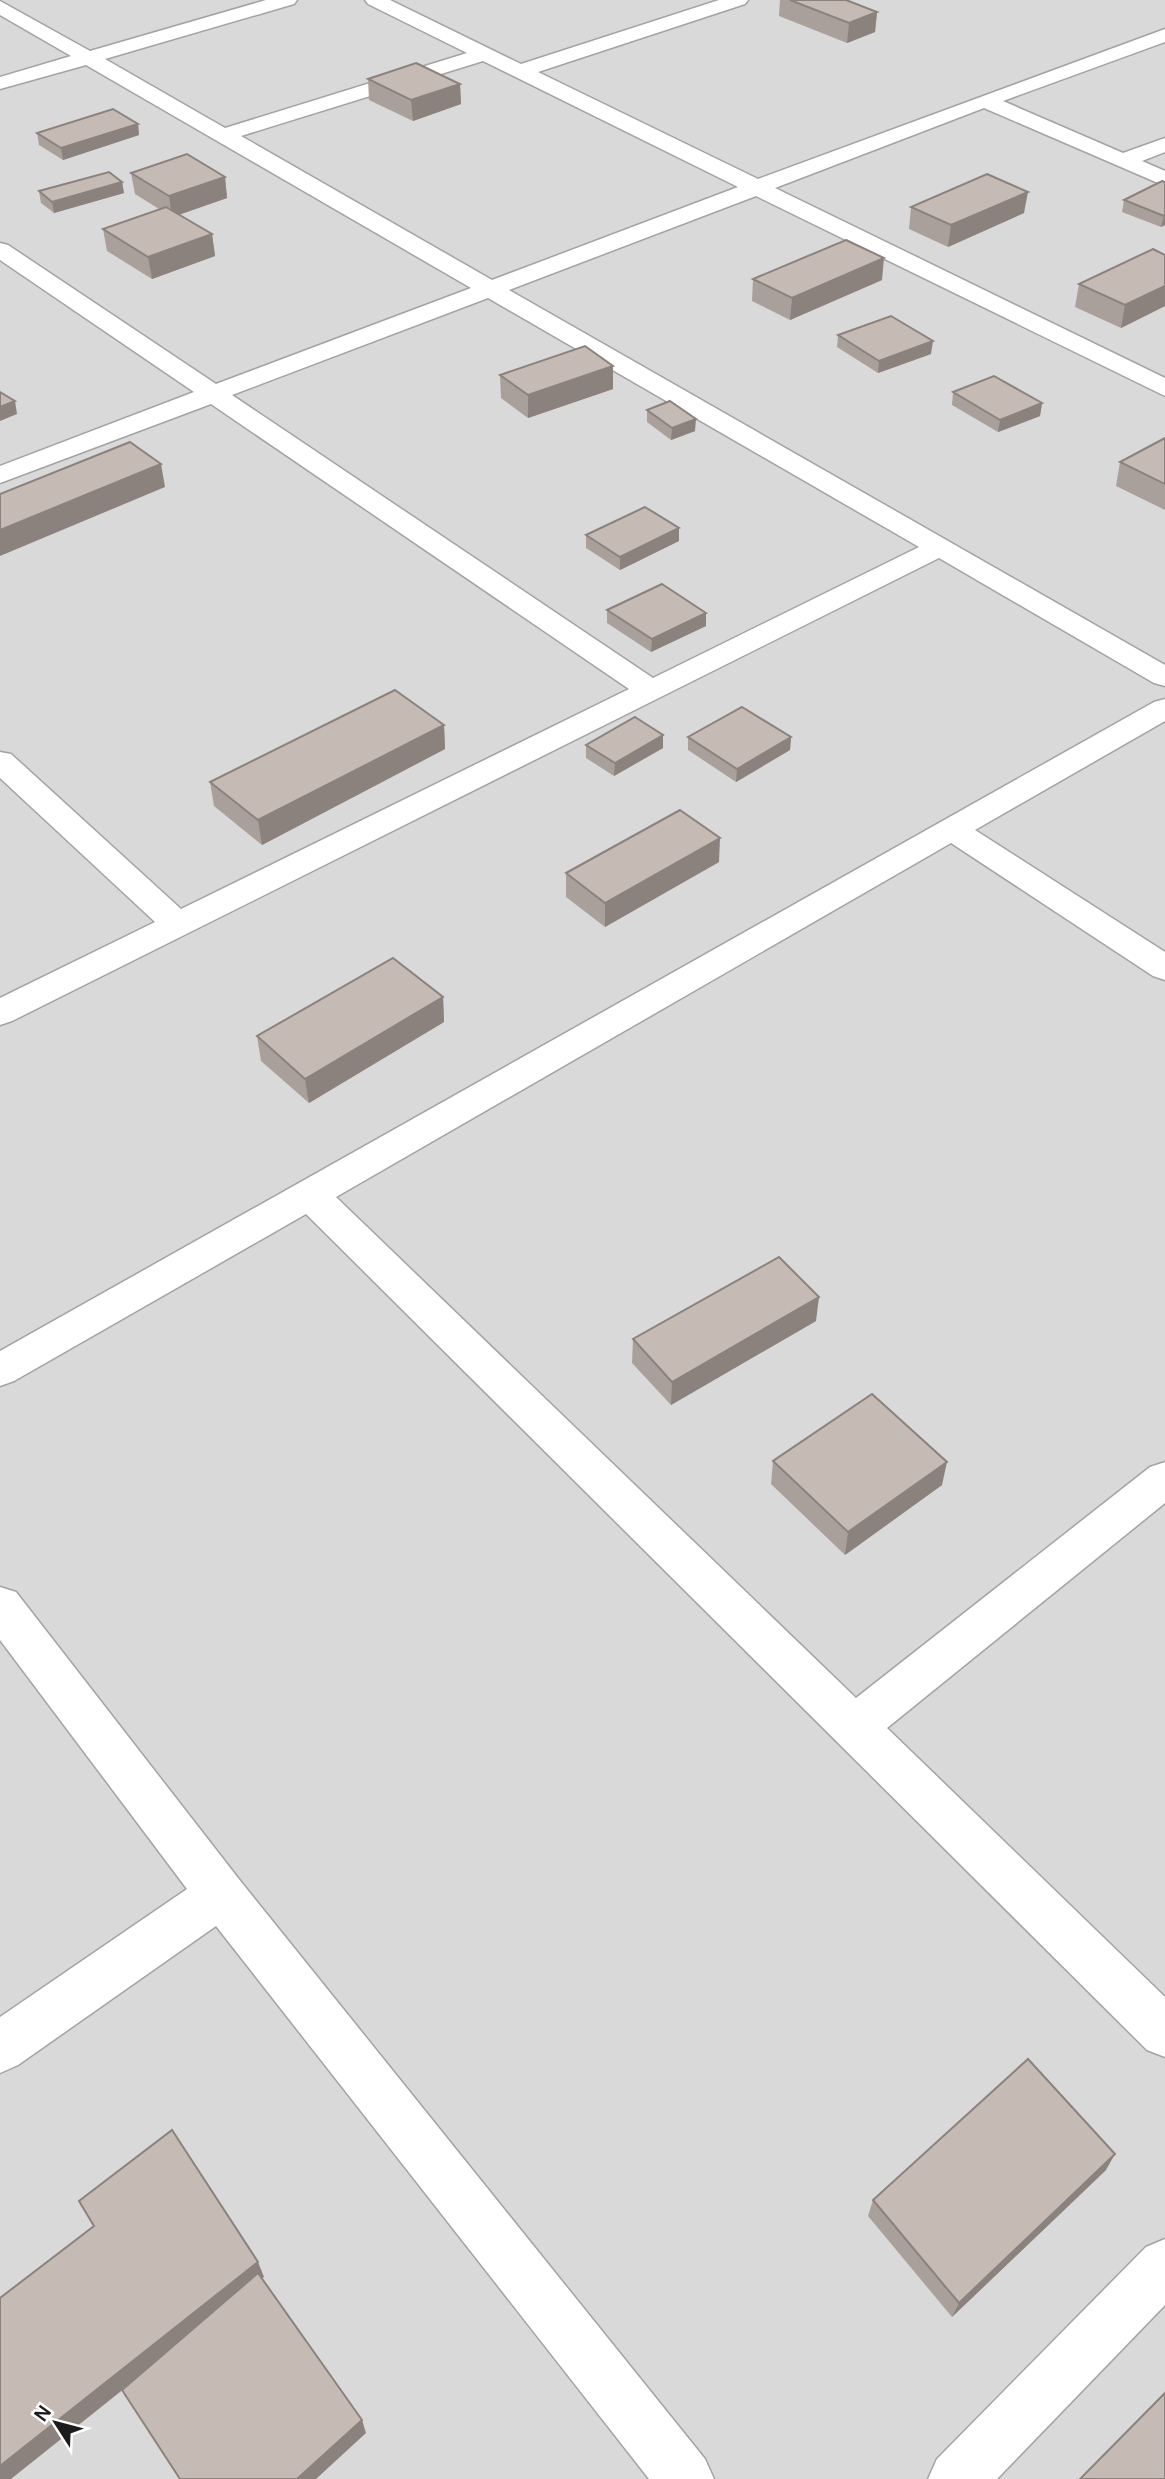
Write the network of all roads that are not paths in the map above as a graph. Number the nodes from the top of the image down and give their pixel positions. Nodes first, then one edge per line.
1 (287, 0) edge
2 (375, 0) edge
3 (738, 0) edge
4 (0, 7) edge
5 (1165, 35) edge
6 (485, 54) junction
7 (88, 58) junction
8 (520, 71) junction
9 (0, 83) edge
10 (984, 101) junction
11 (223, 135) junction
12 (1165, 144) edge
13 (1123, 161) junction
14 (1165, 179) edge
15 (757, 188) junction
16 (0, 250) edge
17 (491, 289) junction
18 (1159, 379) edge
19 (213, 394) junction
20 (0, 475) edge
21 (940, 547) junction
22 (1165, 677) edge
23 (651, 690) junction
24 (1165, 708) edge
25 (0, 761) edge
26 (952, 829) junction
27 (178, 925) junction
28 (1165, 968) edge
29 (0, 1013) edge
30 (310, 1194) junction
31 (0, 1370) edge
32 (1165, 1479) edge
33 (0, 1606) edge
34 (854, 1727) junction
35 (220, 1894) junction
36 (1165, 2032) edge
37 (0, 2047) edge
38 (1165, 2266) edge
39 (664, 2471) edge
40 (957, 2479) edge

1 - 7 street
2 - 6 street
3 - 8 street
4 - 7 street
5 - 10 street
6 - 8 street
6 - 11 street
7 - 9 street
7 - 11 street
8 - 15 street
10 - 13 street
10 - 15 street
11 - 17 street
12 - 13 street
13 - 14 street
15 - 17 street
15 - 18 street
16 - 19 street
17 - 19 street
17 - 21 street
19 - 20 street
19 - 23 street
21 - 22 street
21 - 23 street
23 - 27 street
24 - 26 street
25 - 27 street
26 - 28 street
26 - 30 street
27 - 29 street
30 - 31 street
30 - 34 street
32 - 34 street
33 - 35 street
34 - 36 street
35 - 37 street
35 - 39 street
38 - 40 street

